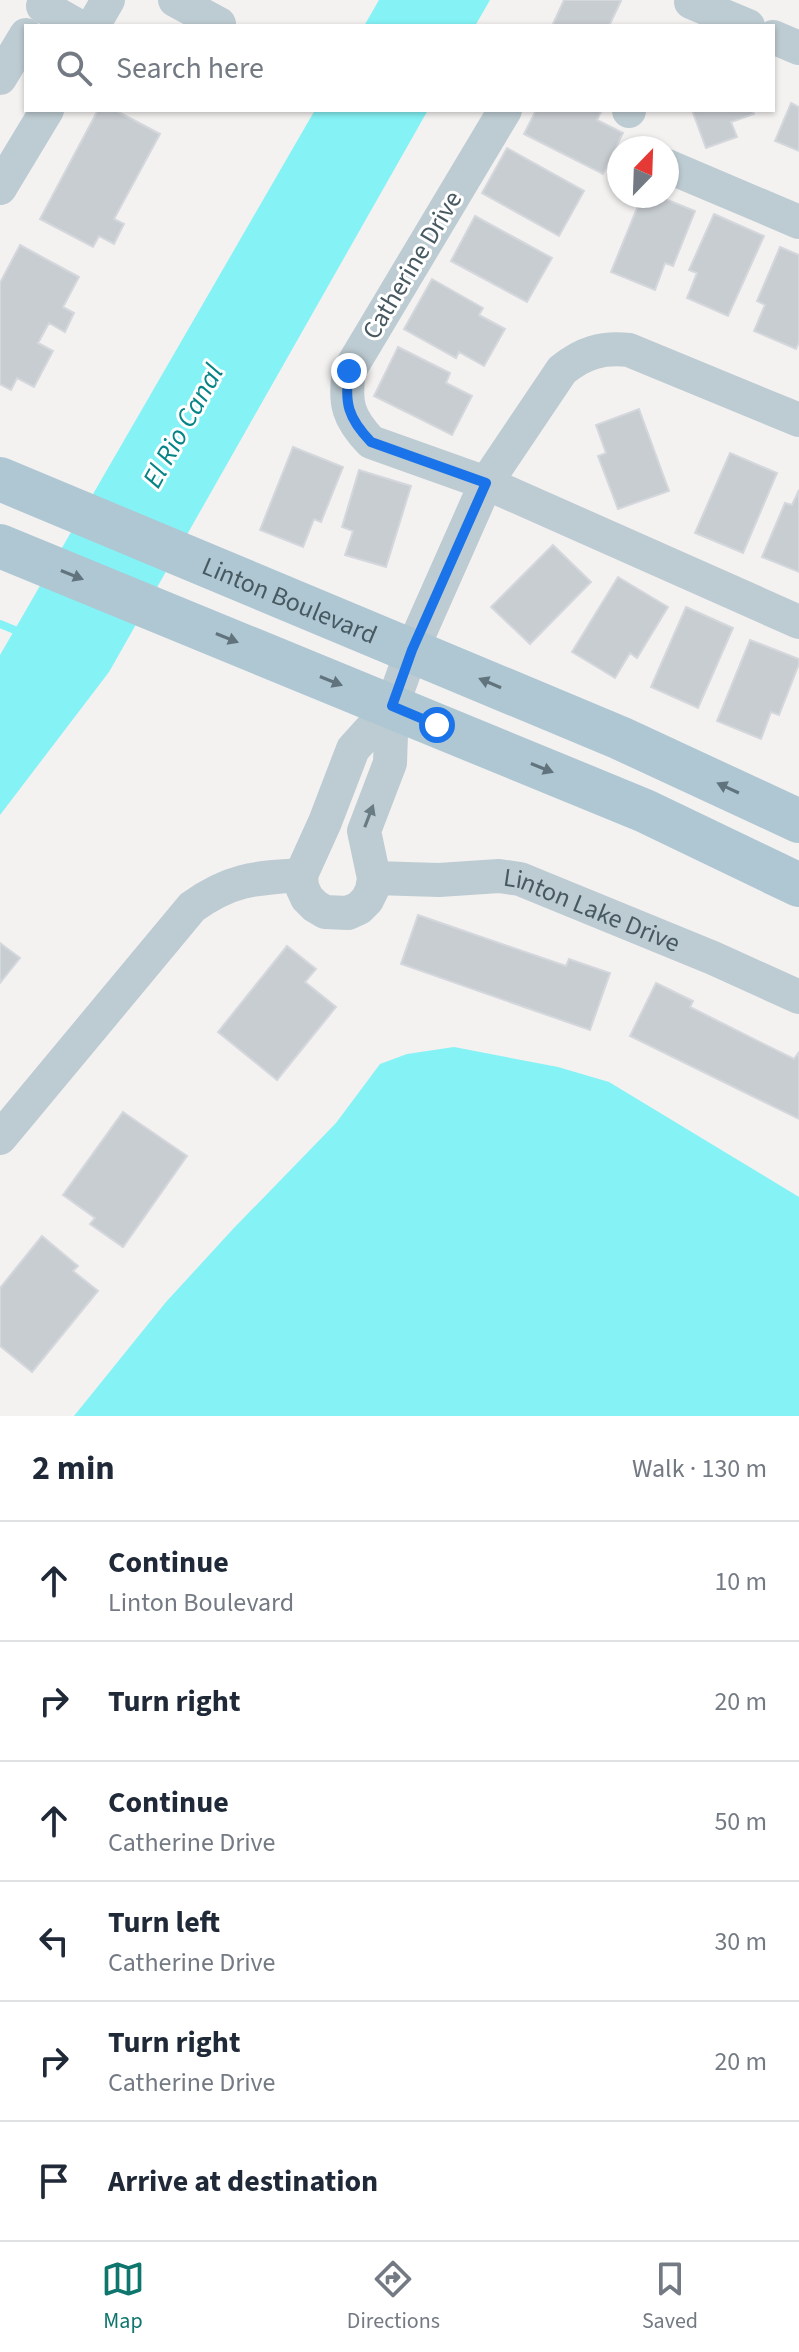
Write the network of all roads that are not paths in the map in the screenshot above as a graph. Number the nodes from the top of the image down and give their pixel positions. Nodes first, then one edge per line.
1 (108, 0) edge
2 (175, 0) edge
3 (687, 9) edge
4 (37, 17) edge
5 (69, 24) edge
6 (94, 24) edge
7 (219, 24) dead end
8 (741, 24) edge
9 (775, 38) edge
10 (24, 45) edge
11 (799, 48) edge
12 (11, 73) edge
13 (46, 112) edge
14 (504, 112) edge
15 (679, 171) edge
16 (0, 188) edge
17 (799, 222) edge
18 (799, 420) edge
19 (486, 483) junction
20 (18, 487) edge
21 (0, 546) edge
22 (799, 622) edge
23 (412, 650) junction
24 (392, 706) junction
25 (799, 821) edge
26 (301, 875) junction
27 (374, 878) junction
28 (799, 885) edge
29 (799, 997) edge
30 (0, 1138) edge

1 - 6 street
2 - 7 street
3 - 8 street
4 - 5 street
9 - 11 street
10 - 12 street
13 - 16 street
14 - 19 street, Catherine Drive
15 - 17 street
18 - 19 street
19 - 22 street, Catherine Drive
19 - 23 street
20 - 23 main road, Linton Boulevard
21 -> 24 main road
23 - 24 street
25 -> 23 main road, Linton Boulevard
24 - 26 street
27 -> 24 street
24 -> 28 main road
26 - 27 street
26 - 30 street
27 - 29 street, Linton Lake Drive

